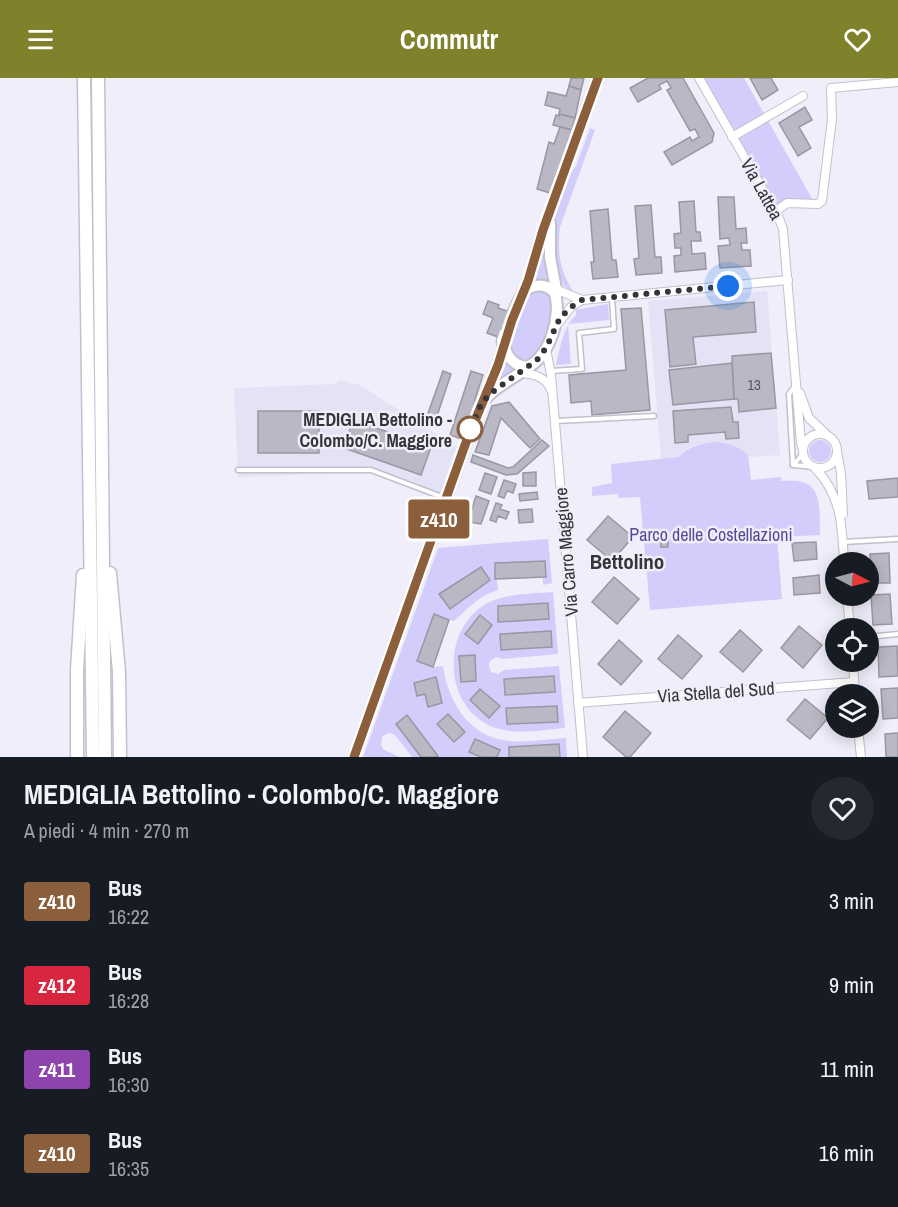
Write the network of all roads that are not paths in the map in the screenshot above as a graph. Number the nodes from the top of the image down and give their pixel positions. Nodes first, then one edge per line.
1 (84, 78) edge
2 (98, 78) edge
3 (598, 78) edge
4 (699, 78) edge
5 (898, 82) edge
6 (803, 96) dead end
7 (732, 137) junction
8 (775, 212) junction
9 (550, 214) junction
10 (788, 280) junction
11 (554, 292) junction
12 (522, 295) junction
13 (612, 298) junction
14 (582, 300) junction
15 (554, 330) junction
16 (100, 332) junction
17 (505, 342) junction
18 (87, 346) junction
19 (546, 348) junction
20 (500, 359) junction
21 (527, 369) junction
22 (551, 371) junction
23 (797, 383) junction
24 (553, 394) junction
25 (482, 402) junction
26 (654, 416) dead end
27 (555, 421) junction
28 (830, 437) junction
29 (803, 452) junction
30 (837, 452) junction
31 (793, 465) junction
32 (814, 467) junction
33 (238, 470) dead end
34 (446, 498) junction
35 (898, 539) edge
36 (843, 542) junction
37 (844, 552) edge
38 (898, 634) edge
39 (879, 635) edge
40 (854, 672) edge
41 (854, 682) joint
42 (578, 703) junction
43 (859, 738) edge
44 (77, 757) edge
45 (93, 757) edge
46 (105, 757) edge
47 (120, 757) edge
48 (354, 757) edge
49 (583, 757) edge
50 (861, 757) edge

1 - 18 highway
2 - 16 highway
3 - 9 main road
4 - 7 street, Via Lattea
5 - 8 street
6 - 7 street, Via Lattea
7 - 8 street, Via Lattea
8 - 10 street, Via Lattea
9 - 11 main road
9 - 12 main road
10 - 13 street
10 - 23 street, Via Lattea
11 - 12 main road
11 - 14 street
11 - 15 main road
12 - 17 main road
12 - 20 lane
13 - 14 street
13 - 22 lane
14 - 15 street
15 - 19 main road
16 - 46 highway
16 - 47 highway
17 - 20 main road
17 - 21 main road
18 - 44 highway
18 - 45 highway
19 - 21 main road
19 - 22 street, Via Carro Maggiore
20 - 25 main road
21 - 24 street
21 - 25 main road
22 - 24 street, Via Carro Maggiore
23 - 28 street
23 - 29 street
23 - 31 lane
24 - 27 street, Via Carro Maggiore
25 - 34 main road
26 - 27 lane
27 - 42 street, Via Carro Maggiore
28 - 29 street
28 - 30 street
29 - 31 lane
29 - 32 street
30 - 32 street
30 - 36 street
31 - 32 lane
32 - 36 street
33 - 34 lane
34 - 48 main road
35 - 36 lane
36 - 37 street
38 - 39 lane
40 - 41 street
41 - 42 street, Via Stella del Sud
42 - 49 street, Via Carro Maggiore
43 - 50 street

